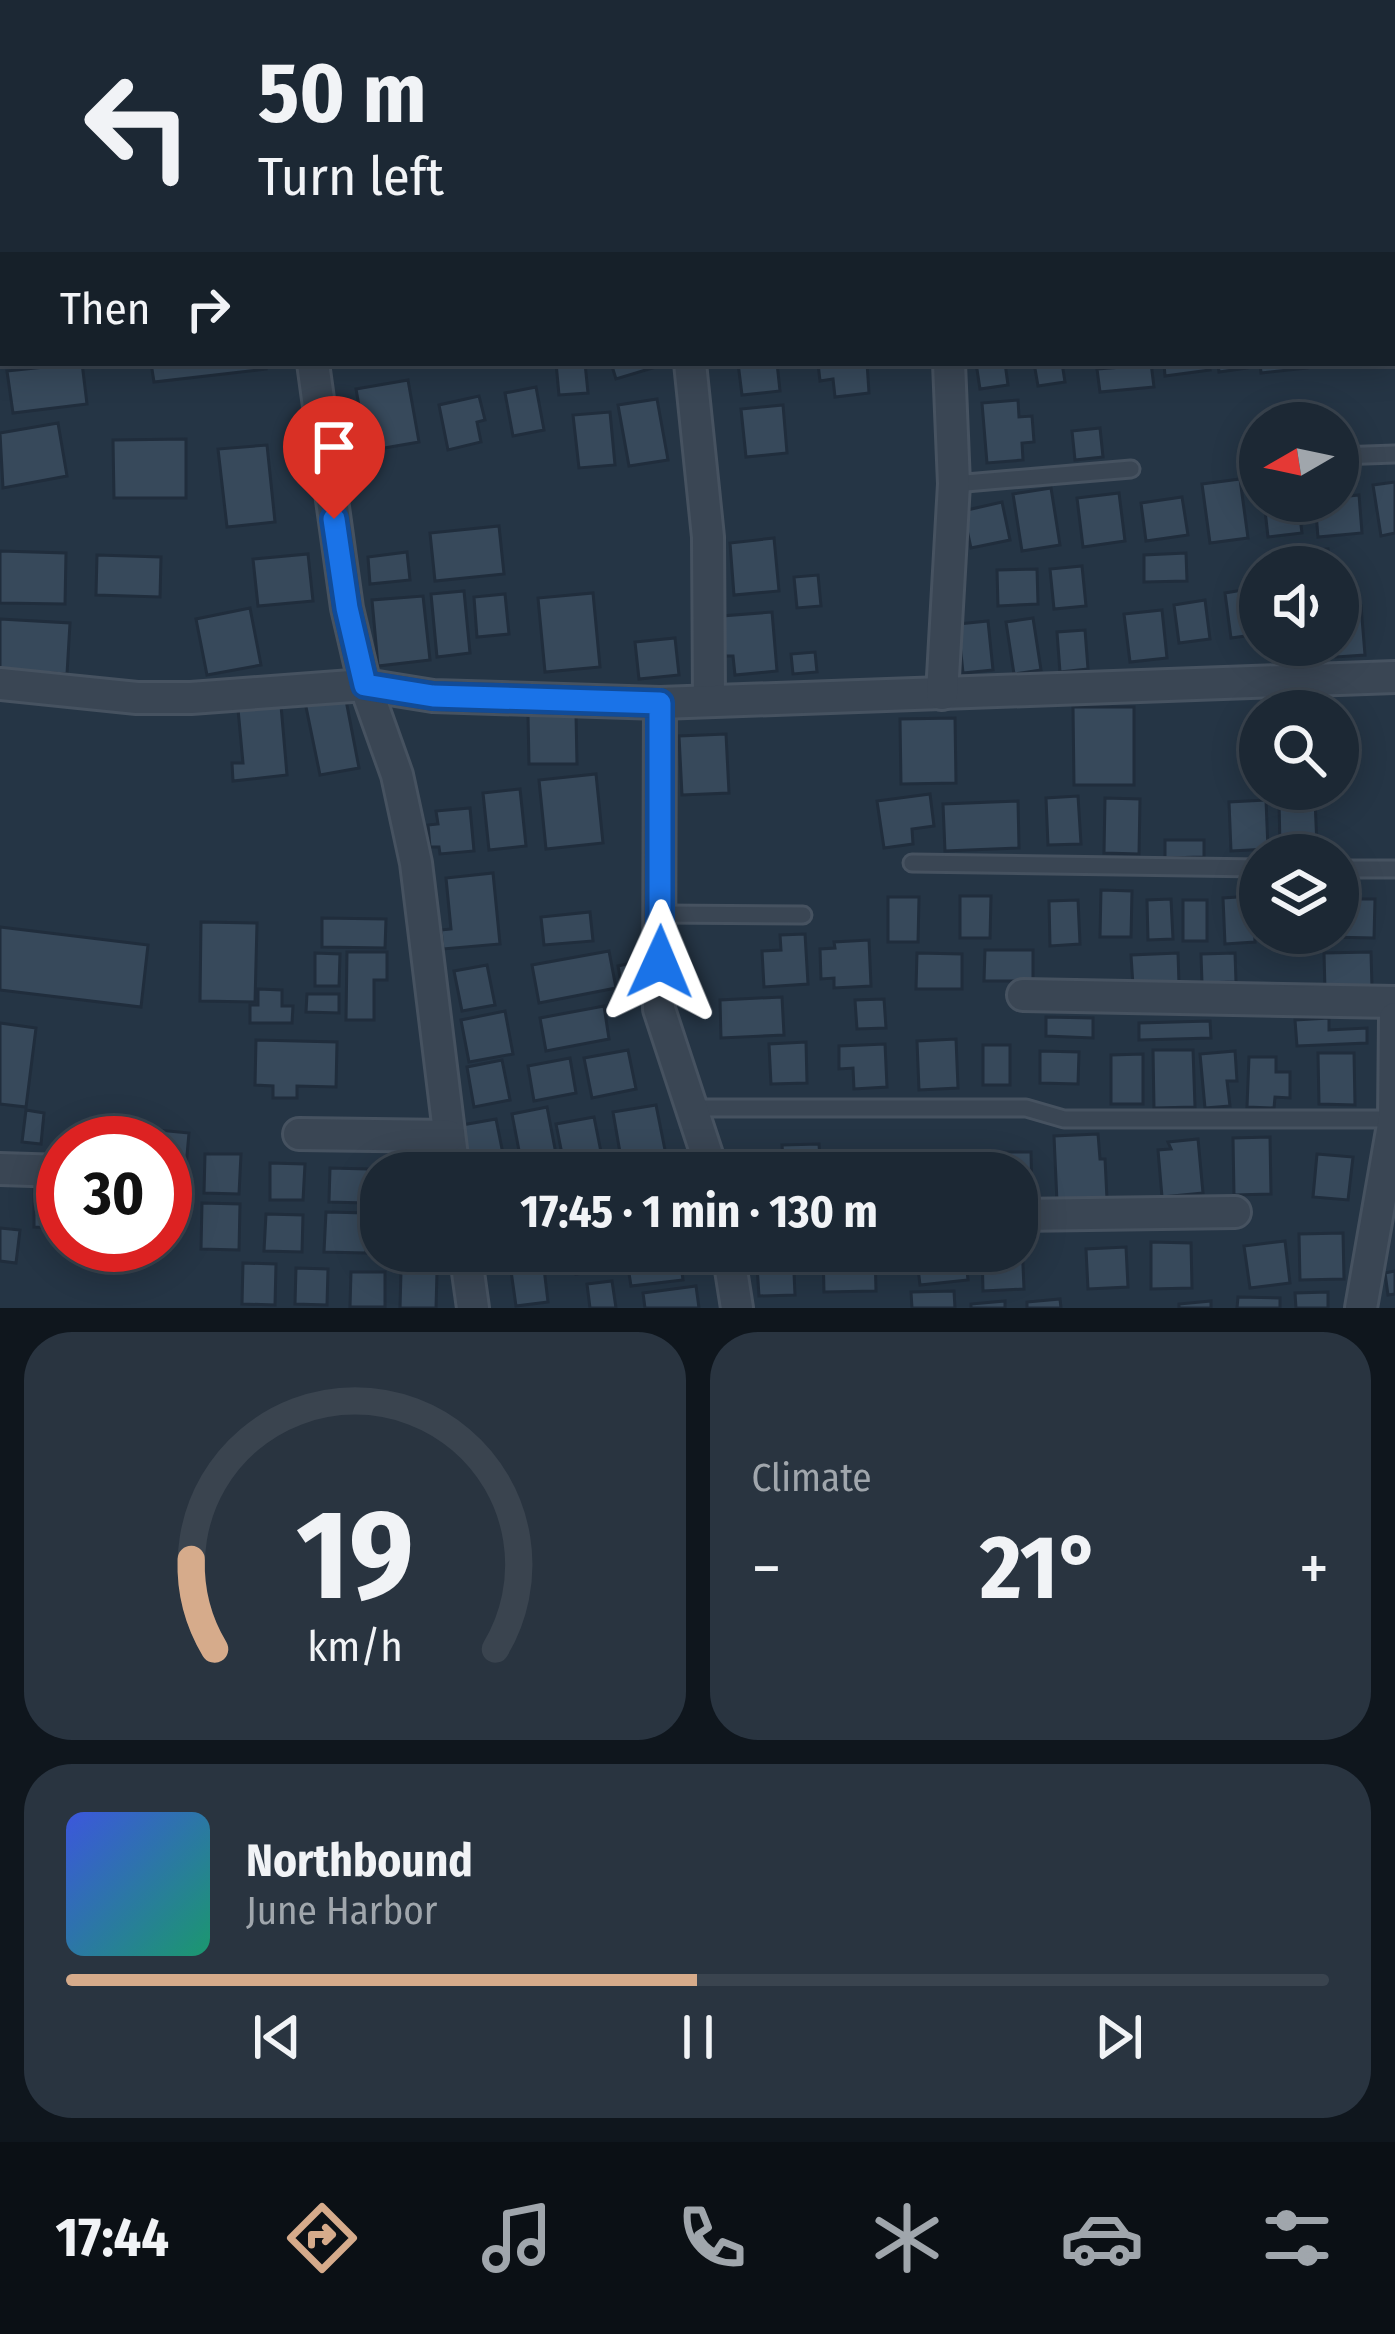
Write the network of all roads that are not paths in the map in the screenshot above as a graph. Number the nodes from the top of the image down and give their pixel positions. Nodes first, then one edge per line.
1 (313, 366) edge
2 (690, 366) edge
3 (949, 366) edge
4 (1395, 454) edge
5 (1359, 455) edge
6 (1131, 470) dead end
7 (954, 484) junction
8 (1395, 677) edge
9 (0, 684) edge
10 (365, 685) junction
11 (942, 694) junction
12 (709, 699) junction
13 (660, 703) junction
14 (912, 863) dead end
15 (1239, 868) edge
16 (1359, 869) edge
17 (1395, 869) edge
18 (660, 914) junction
19 (802, 915) dead end
20 (1023, 995) dead end
21 (1395, 1003) edge
22 (1395, 1018) edge
23 (689, 1108) junction
24 (1395, 1119) edge
25 (299, 1134) dead end
26 (448, 1136) junction
27 (451, 1152) edge
28 (705, 1152) edge
29 (0, 1169) edge
30 (36, 1170) edge
31 (1235, 1212) dead end
32 (1038, 1215) edge
33 (468, 1272) edge
34 (731, 1272) edge
35 (473, 1308) edge
36 (737, 1308) edge
37 (1361, 1308) edge

1 - 10 street
2 - 12 street
3 - 7 street
4 - 5 lane
6 - 7 lane
7 - 11 street
8 - 11 street
9 - 10 street
10 - 13 street
10 - 26 street
11 - 12 street
12 - 13 street
13 - 18 street
14 - 15 lane
16 - 17 lane
18 - 19 lane
18 - 23 street
20 - 21 street
22 - 24 street
23 - 24 lane
23 - 28 street
24 - 37 street
25 - 26 street
26 - 27 street
29 - 30 street
31 - 32 street
33 - 35 street
34 - 36 street

